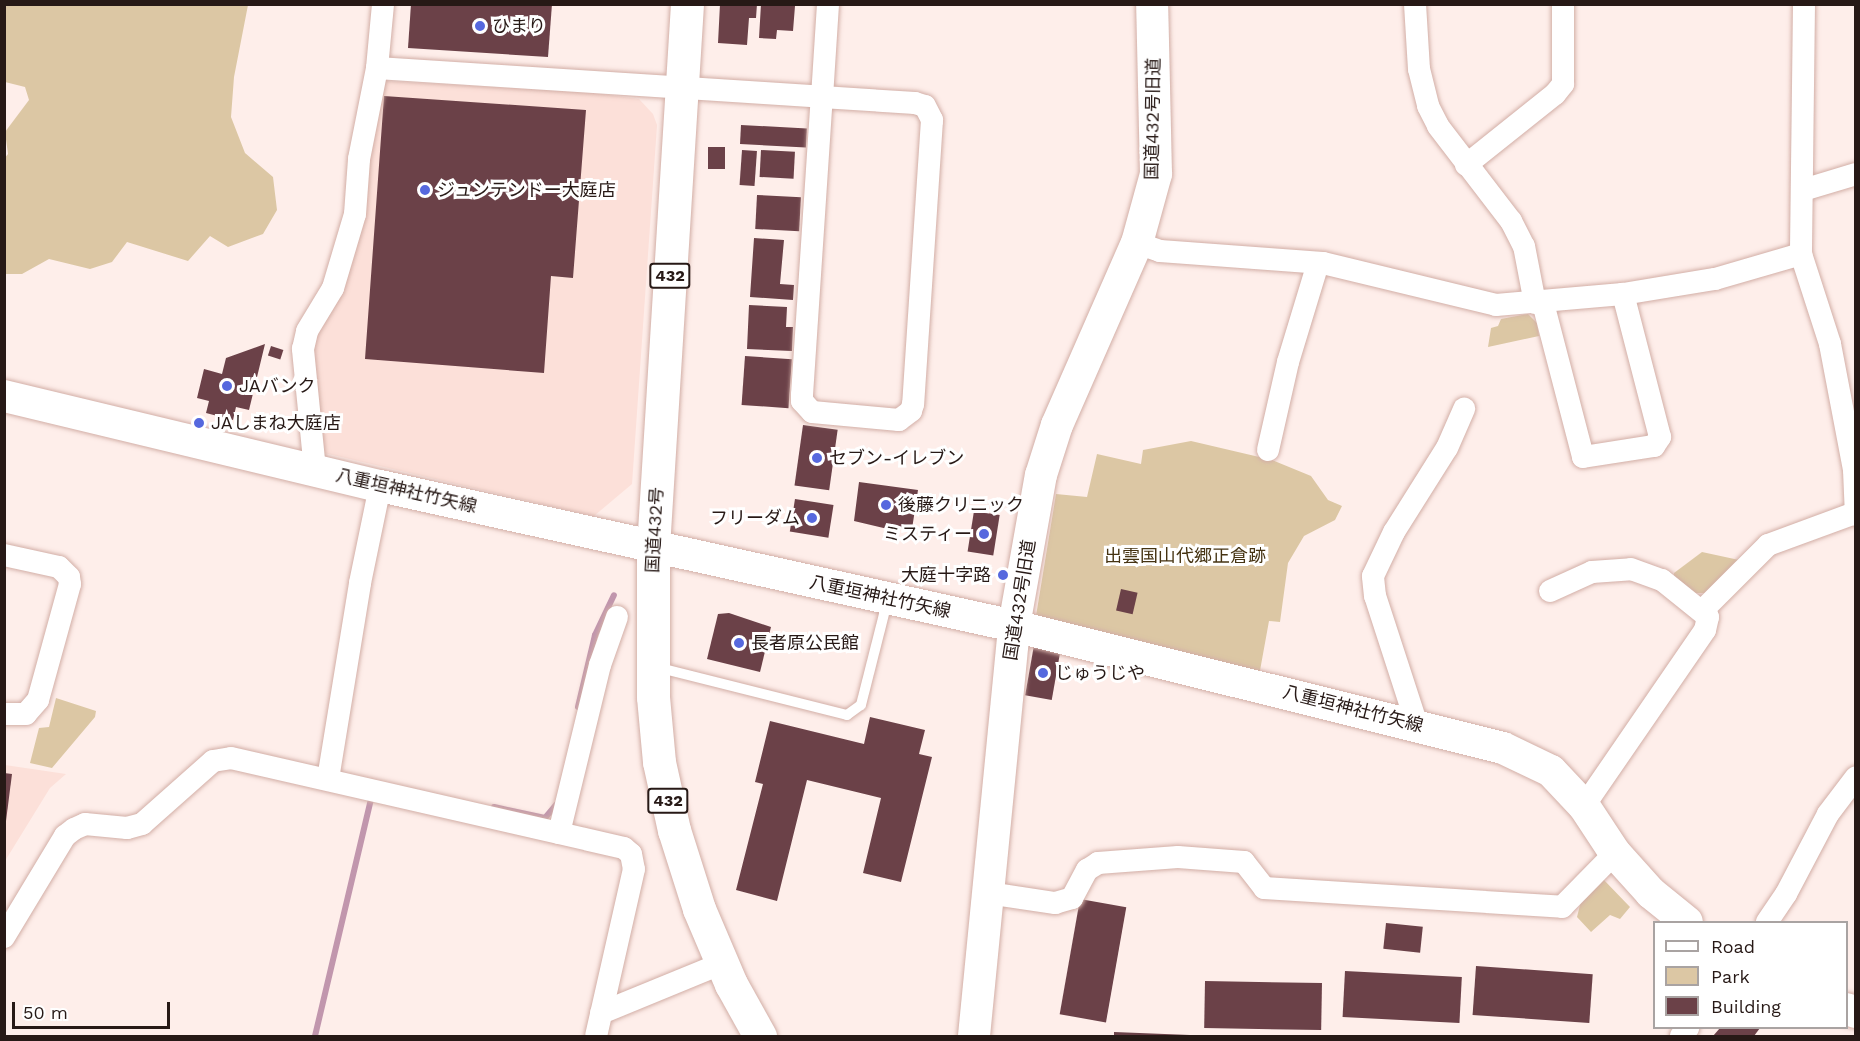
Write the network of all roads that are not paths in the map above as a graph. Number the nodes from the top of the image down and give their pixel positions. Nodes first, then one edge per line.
1 (383, 4) edge
2 (687, 4) edge
3 (828, 4) edge
4 (1152, 4) edge
5 (1415, 4) edge
6 (1563, 4) edge
7 (1803, 4) edge
8 (377, 68) junction
9 (682, 87) junction
10 (822, 97) junction
11 (1466, 165) junction
12 (1856, 174) edge
13 (1803, 190) junction
14 (1137, 243) junction
15 (1801, 254) junction
16 (1318, 263) junction
17 (1623, 294) junction
18 (1539, 303) junction
19 (4, 396) edge
20 (1464, 409) dead end
21 (1268, 450) dead end
22 (315, 470) junction
23 (380, 486) junction
24 (1855, 505) edge
25 (653, 547) junction
26 (4, 555) edge
27 (1550, 591) dead end
28 (888, 599) junction
29 (1702, 610) junction
30 (617, 617) dead end
31 (1014, 626) junction
32 (652, 666) junction
33 (4, 714) edge
34 (1417, 725) junction
35 (1856, 777) edge
36 (328, 779) junction
37 (1584, 806) junction
38 (559, 833) junction
39 (1615, 853) junction
40 (988, 893) junction
41 (1686, 921) edge
42 (1768, 921) edge
43 (4, 937) edge
44 (723, 963) junction
45 (601, 1013) junction
46 (596, 1036) edge
47 (760, 1036) edge
48 (974, 1036) edge

1 - 8 street
2 - 9 highway, 国道432号 / 432
3 - 10 street
4 - 14 main road, 国道432号旧道
5 - 11 street
6 - 11 street
7 - 13 street
8 - 9 street
8 - 22 street
9 - 10 street
9 - 25 highway, 国道432号 / 432
10 - 10 street
11 - 18 street
12 - 13 street
13 - 15 street
14 - 16 street
14 - 31 main road, 国道432号旧道
15 - 17 street
15 - 24 street
16 - 18 street
16 - 21 street
17 - 18 street
17 - 18 street
19 - 22 main road, 八重垣神社竹矢線
20 - 34 street
22 - 23 main road, 八重垣神社竹矢線
23 - 25 main road, 八重垣神社竹矢線
23 - 36 street
24 - 29 street
25 - 28 main road, 八重垣神社竹矢線
25 - 32 highway, 国道432号 / 432
26 - 33 street
27 - 29 street
28 - 31 main road, 八重垣神社竹矢線
28 - 32 lane
29 - 37 street
30 - 38 street
31 - 34 main road, 八重垣神社竹矢線
31 - 40 main road, 国道432号旧道
32 - 44 highway, 国道432号 / 432
34 - 37 main road, 八重垣神社竹矢線
35 - 42 street
36 - 38 street
36 - 43 street
37 - 39 main road, 八重垣神社竹矢線
38 - 45 street
39 - 40 street
39 - 41 main road, 八重垣神社竹矢線
40 - 48 main road, 国道432号旧道
44 - 45 street
44 - 47 highway, 国道432号 / 432
45 - 46 street

